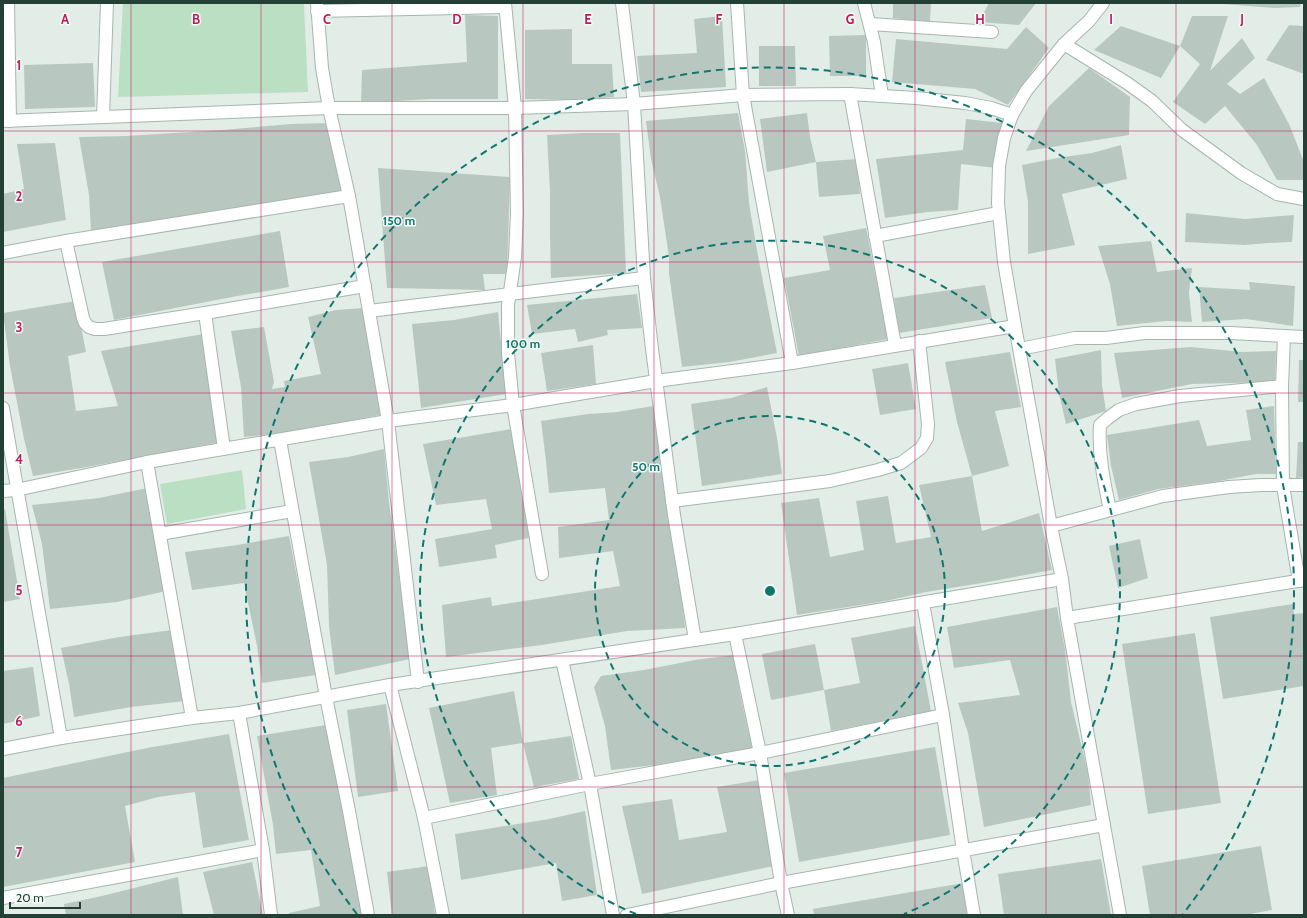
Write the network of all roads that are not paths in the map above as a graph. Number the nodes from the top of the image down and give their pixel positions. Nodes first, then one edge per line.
1 (8, 3) edge
2 (107, 3) edge
3 (622, 3) edge
4 (737, 3) edge
5 (864, 3) edge
6 (1103, 3) edge
7 (505, 5) edge
8 (317, 7) edge
9 (870, 24) junction
10 (992, 32) dead end
11 (1064, 44) junction
12 (850, 94) junction
13 (743, 96) junction
14 (882, 96) junction
15 (634, 104) junction
16 (329, 108) junction
17 (515, 108) junction
18 (1012, 115) junction
19 (103, 116) junction
20 (7, 121) edge
21 (349, 196) junction
22 (1304, 199) edge
23 (999, 213) junction
24 (875, 236) junction
25 (66, 241) junction
26 (3, 253) edge
27 (644, 278) junction
28 (365, 286) junction
29 (511, 293) junction
30 (369, 311) junction
31 (205, 313) junction
32 (1015, 326) junction
33 (1284, 336) junction
34 (1304, 338) edge
35 (919, 341) junction
36 (895, 345) junction
37 (1020, 349) junction
38 (792, 363) junction
39 (656, 381) junction
40 (1282, 386) junction
41 (513, 405) junction
42 (3, 408) edge
43 (388, 421) junction
44 (280, 440) junction
45 (224, 449) junction
46 (147, 462) junction
47 (1304, 485) edge
48 (1283, 486) junction
49 (16, 490) junction
50 (3, 491) edge
51 (672, 501) junction
52 (1110, 510) junction
53 (292, 511) junction
54 (1051, 526) junction
55 (160, 534) junction
56 (542, 574) dead end
57 (1062, 579) junction
58 (1301, 580) edge
59 (922, 603) junction
60 (1067, 618) junction
61 (735, 634) junction
62 (695, 640) junction
63 (562, 660) junction
64 (418, 682) junction
65 (390, 685) junction
66 (326, 697) junction
67 (239, 713) junction
68 (943, 715) junction
69 (192, 718) junction
70 (61, 738) junction
71 (3, 749) edge
72 (760, 753) junction
73 (590, 784) junction
74 (424, 818) junction
75 (1104, 825) junction
76 (263, 850) junction
77 (963, 850) junction
78 (782, 883) junction
79 (3, 898) edge
80 (271, 915) edge
81 (368, 915) edge
82 (443, 915) edge
83 (613, 915) edge
84 (627, 915) edge
85 (788, 915) edge
86 (974, 915) edge
87 (1120, 915) edge

1 - 20 street
2 - 19 street
3 - 15 street
4 - 13 street
5 - 9 street
6 - 11 street
7 - 8 street
7 - 17 street
8 - 16 street
9 - 10 street
9 - 14 street
11 - 18 street
11 - 22 street
12 - 13 street
12 - 14 street
12 - 24 street
13 - 15 street
13 - 38 street
14 - 18 street
15 - 17 street
15 - 27 street
16 - 17 street
16 - 19 street
16 - 21 street
17 - 29 street
18 - 23 street
19 - 20 street
21 - 25 street
21 - 28 street
23 - 24 street
23 - 32 street
24 - 36 street
25 - 26 street
25 - 31 street
27 - 29 street
27 - 39 street
28 - 30 street
28 - 31 street
29 - 30 street
29 - 41 street
30 - 43 street
31 - 45 street
32 - 35 street
32 - 37 street
33 - 34 street
33 - 37 street
33 - 40 street
35 - 36 street
35 - 51 street
36 - 38 street
37 - 54 street
38 - 39 street
39 - 41 street
39 - 51 street
40 - 48 street
40 - 52 street
41 - 43 street
41 - 56 street
42 - 49 street
43 - 44 street
43 - 64 street
44 - 45 street
44 - 53 street
45 - 46 street
46 - 49 street
46 - 55 street
47 - 48 street
48 - 52 street
48 - 58 street
49 - 50 street
49 - 70 street
51 - 62 street
52 - 54 street
53 - 55 street
53 - 66 street
54 - 57 street
55 - 69 street
57 - 59 street
57 - 60 street
58 - 60 street
59 - 61 street
59 - 68 street
60 - 75 street
61 - 62 street
61 - 72 street
62 - 63 street
63 - 64 street
63 - 73 street
64 - 65 street
65 - 66 street
65 - 74 street
66 - 67 street
66 - 81 street
67 - 69 street
67 - 76 street
68 - 72 street
68 - 77 street
69 - 70 street
70 - 71 street
72 - 73 street
72 - 78 street
73 - 74 street
73 - 83 street
74 - 82 street
75 - 77 street
75 - 87 street
76 - 79 street
76 - 80 street
77 - 78 street
77 - 86 street
78 - 84 street
78 - 85 street

